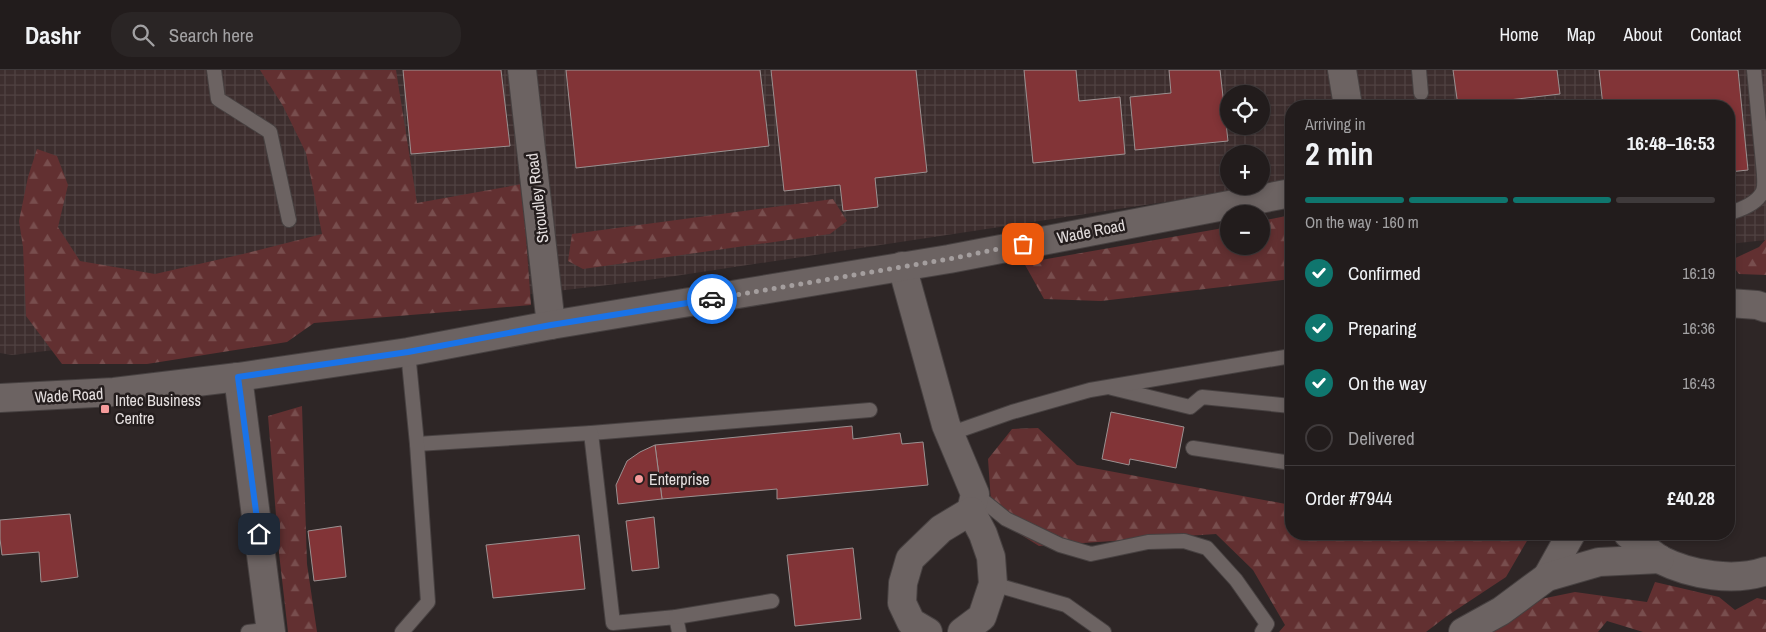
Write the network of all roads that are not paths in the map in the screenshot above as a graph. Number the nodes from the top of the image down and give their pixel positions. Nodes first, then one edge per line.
1 (214, 70) edge
2 (522, 70) edge
3 (1342, 70) edge
4 (1418, 70) edge
5 (1754, 70) edge
6 (1421, 93) dead end
7 (1347, 100) edge
8 (1285, 194) edge
9 (1735, 212) edge
10 (288, 220) dead end
11 (902, 266) junction
12 (1735, 303) edge
13 (1766, 308) edge
14 (551, 325) junction
15 (408, 352) junction
16 (1285, 357) edge
17 (238, 377) junction
18 (1106, 387) junction
19 (0, 398) edge
20 (1285, 405) edge
21 (870, 410) dead end
22 (591, 433) junction
23 (949, 434) junction
24 (417, 444) junction
25 (1193, 448) dead end
26 (1285, 462) edge
27 (973, 502) junction
28 (1569, 540) edge
29 (1636, 540) edge
30 (1660, 559) junction
31 (1765, 572) edge
32 (1547, 577) junction
33 (993, 584) junction
34 (772, 601) dead end
35 (676, 616) junction
36 (263, 631) edge
37 (402, 632) edge
38 (679, 632) edge
39 (928, 632) edge
40 (962, 632) edge
41 (1104, 632) edge
42 (1262, 632) edge
43 (1463, 632) edge

1 - 10 lane
2 - 14 street, Stroudley Road
3 - 7 street
4 - 6 lane
5 - 9 lane
8 - 11 street, Wade Road
11 - 14 street, Wade Road
11 - 23 street
12 - 13 street
14 - 15 street, Wade Road
15 - 17 street, Wade Road
15 - 24 lane
16 - 18 lane
17 - 19 street, Wade Road
17 - 36 street
18 - 20 lane
18 - 23 lane
21 - 22 lane
22 - 24 lane
22 - 35 lane
23 - 27 street
24 - 37 lane
25 - 26 lane
27 - 33 street
27 - 39 street
27 - 42 lane
28 - 32 street
29 - 30 street
30 - 31 street
30 - 32 street
32 - 43 street
33 - 40 street
33 - 41 lane
34 - 35 lane
35 - 38 lane

